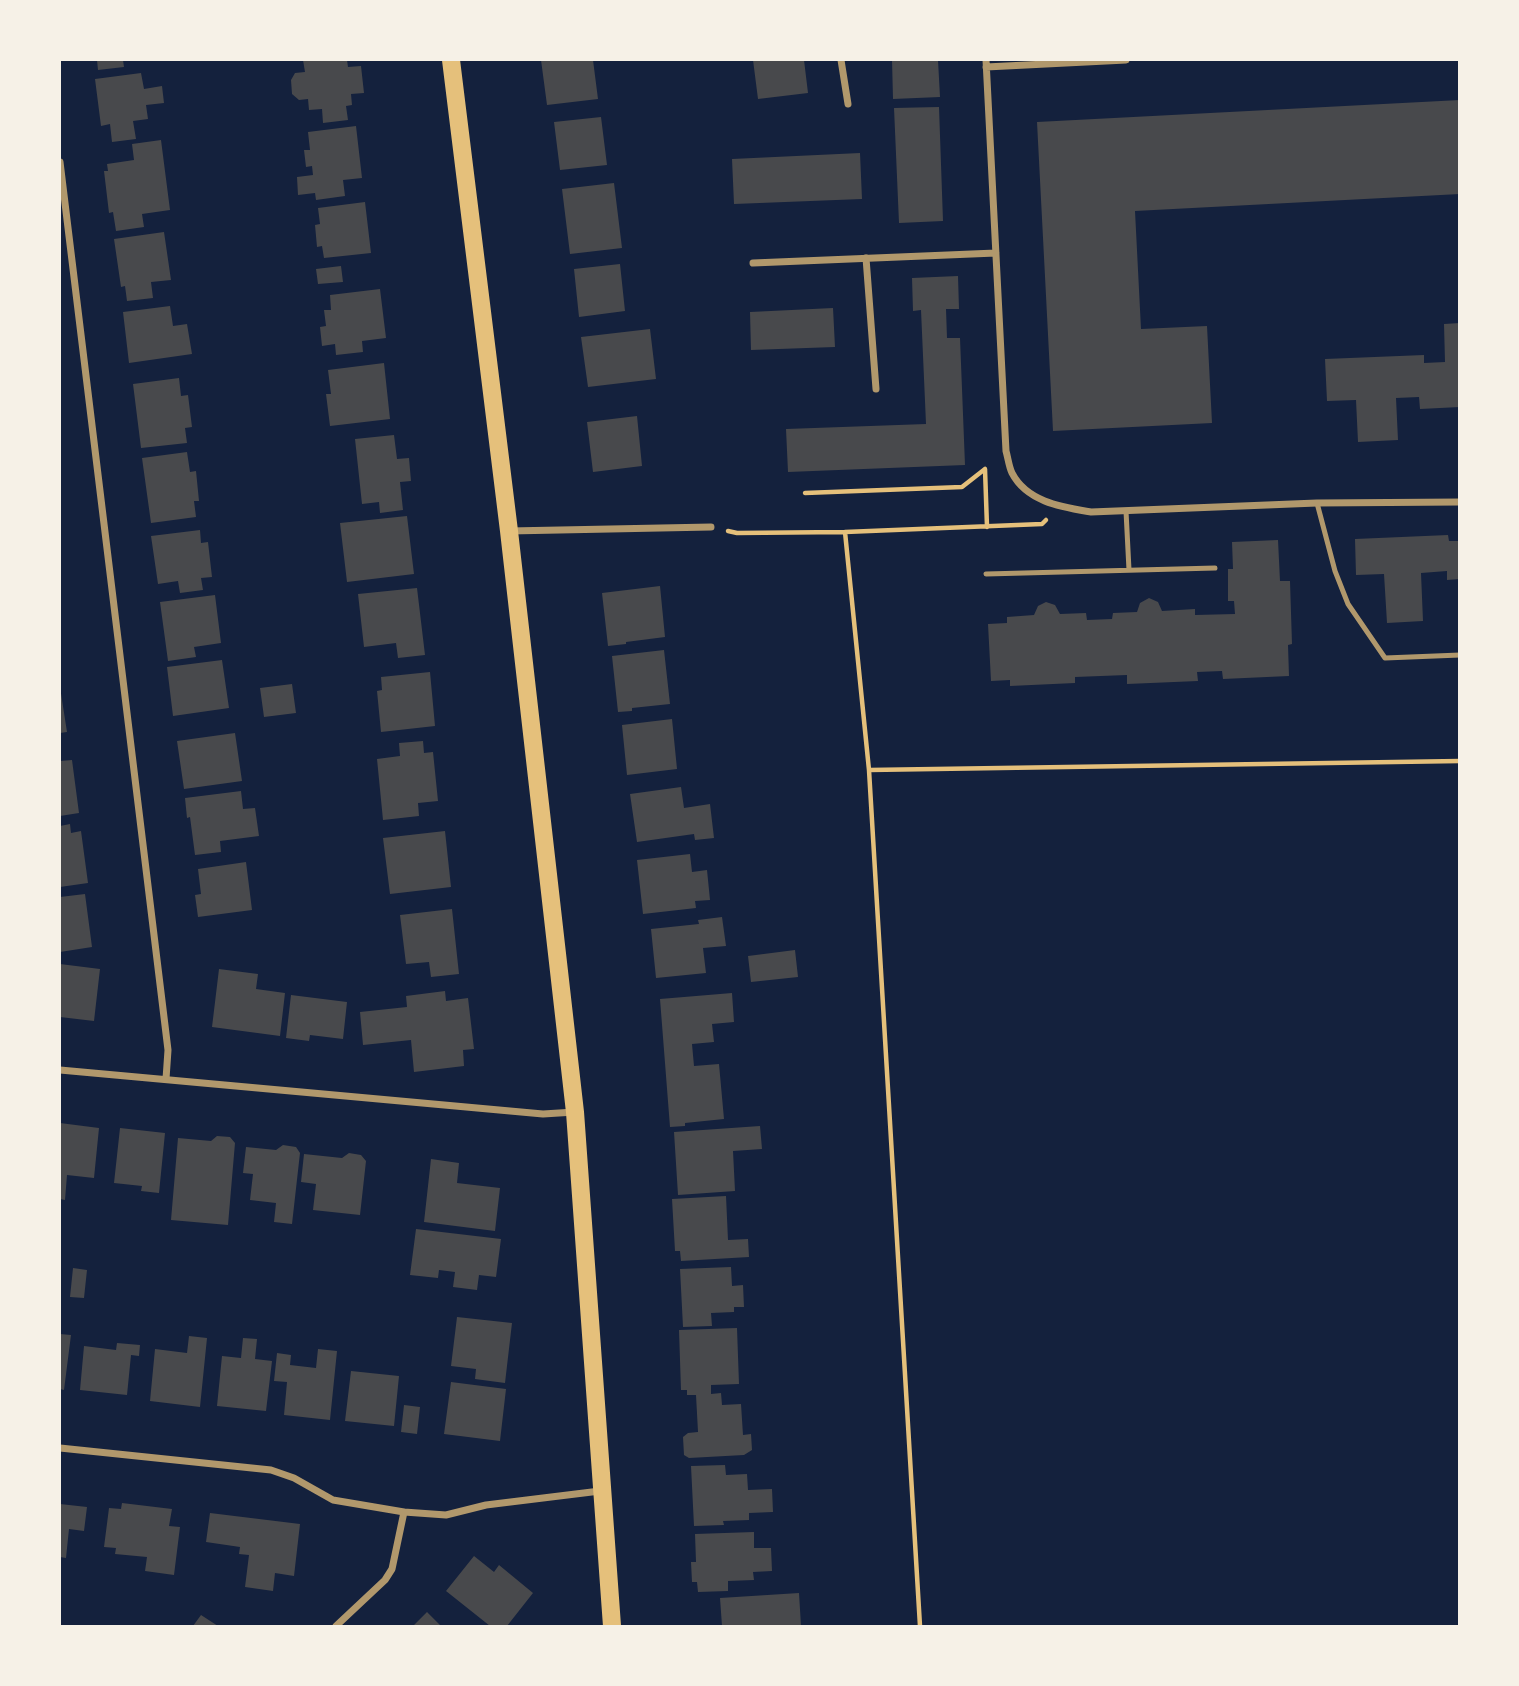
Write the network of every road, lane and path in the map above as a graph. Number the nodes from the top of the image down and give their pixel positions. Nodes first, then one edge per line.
1 (450, 60) edge
2 (841, 60) edge
3 (1126, 60) edge
4 (986, 63) edge
5 (848, 104) dead end
6 (60, 162) edge
7 (996, 253) junction
8 (866, 258) junction
9 (753, 263) dead end
10 (876, 390) dead end
11 (1006, 451) junction
12 (985, 469) junction
13 (805, 493) dead end
14 (1460, 502) edge
15 (1317, 503) junction
16 (1059, 507) junction
17 (1126, 511) junction
18 (711, 527) joint
19 (987, 527) junction
20 (509, 531) junction
21 (845, 532) junction
22 (1215, 568) dead end
23 (1129, 570) junction
24 (986, 574) dead end
25 (1460, 655) edge
26 (1460, 761) edge
27 (869, 770) junction
28 (60, 1070) edge
29 (166, 1079) junction
30 (575, 1112) junction
31 (60, 1448) edge
32 (602, 1490) junction
33 (404, 1513) junction
34 (336, 1626) edge
35 (612, 1626) edge
36 (920, 1626) edge

1 - 20 main road
2 - 5 street
3 - 4 street
4 - 7 street
6 - 29 street
7 - 8 street
7 - 11 street
8 - 9 street
8 - 10 street
11 - 12 path
11 - 16 street
12 - 13 path
12 - 19 path
14 - 15 street
15 - 17 street
15 - 25 lane
16 - 17 street
16 - 19 path
17 - 23 lane
18 - 20 street
18 - 21 path
19 - 21 path
20 - 30 main road
21 - 27 path
22 - 23 lane
23 - 24 lane
26 - 27 path
27 - 36 path
28 - 29 street
29 - 30 street
30 - 32 main road
31 - 33 street
32 - 33 street
32 - 35 main road
33 - 34 street

